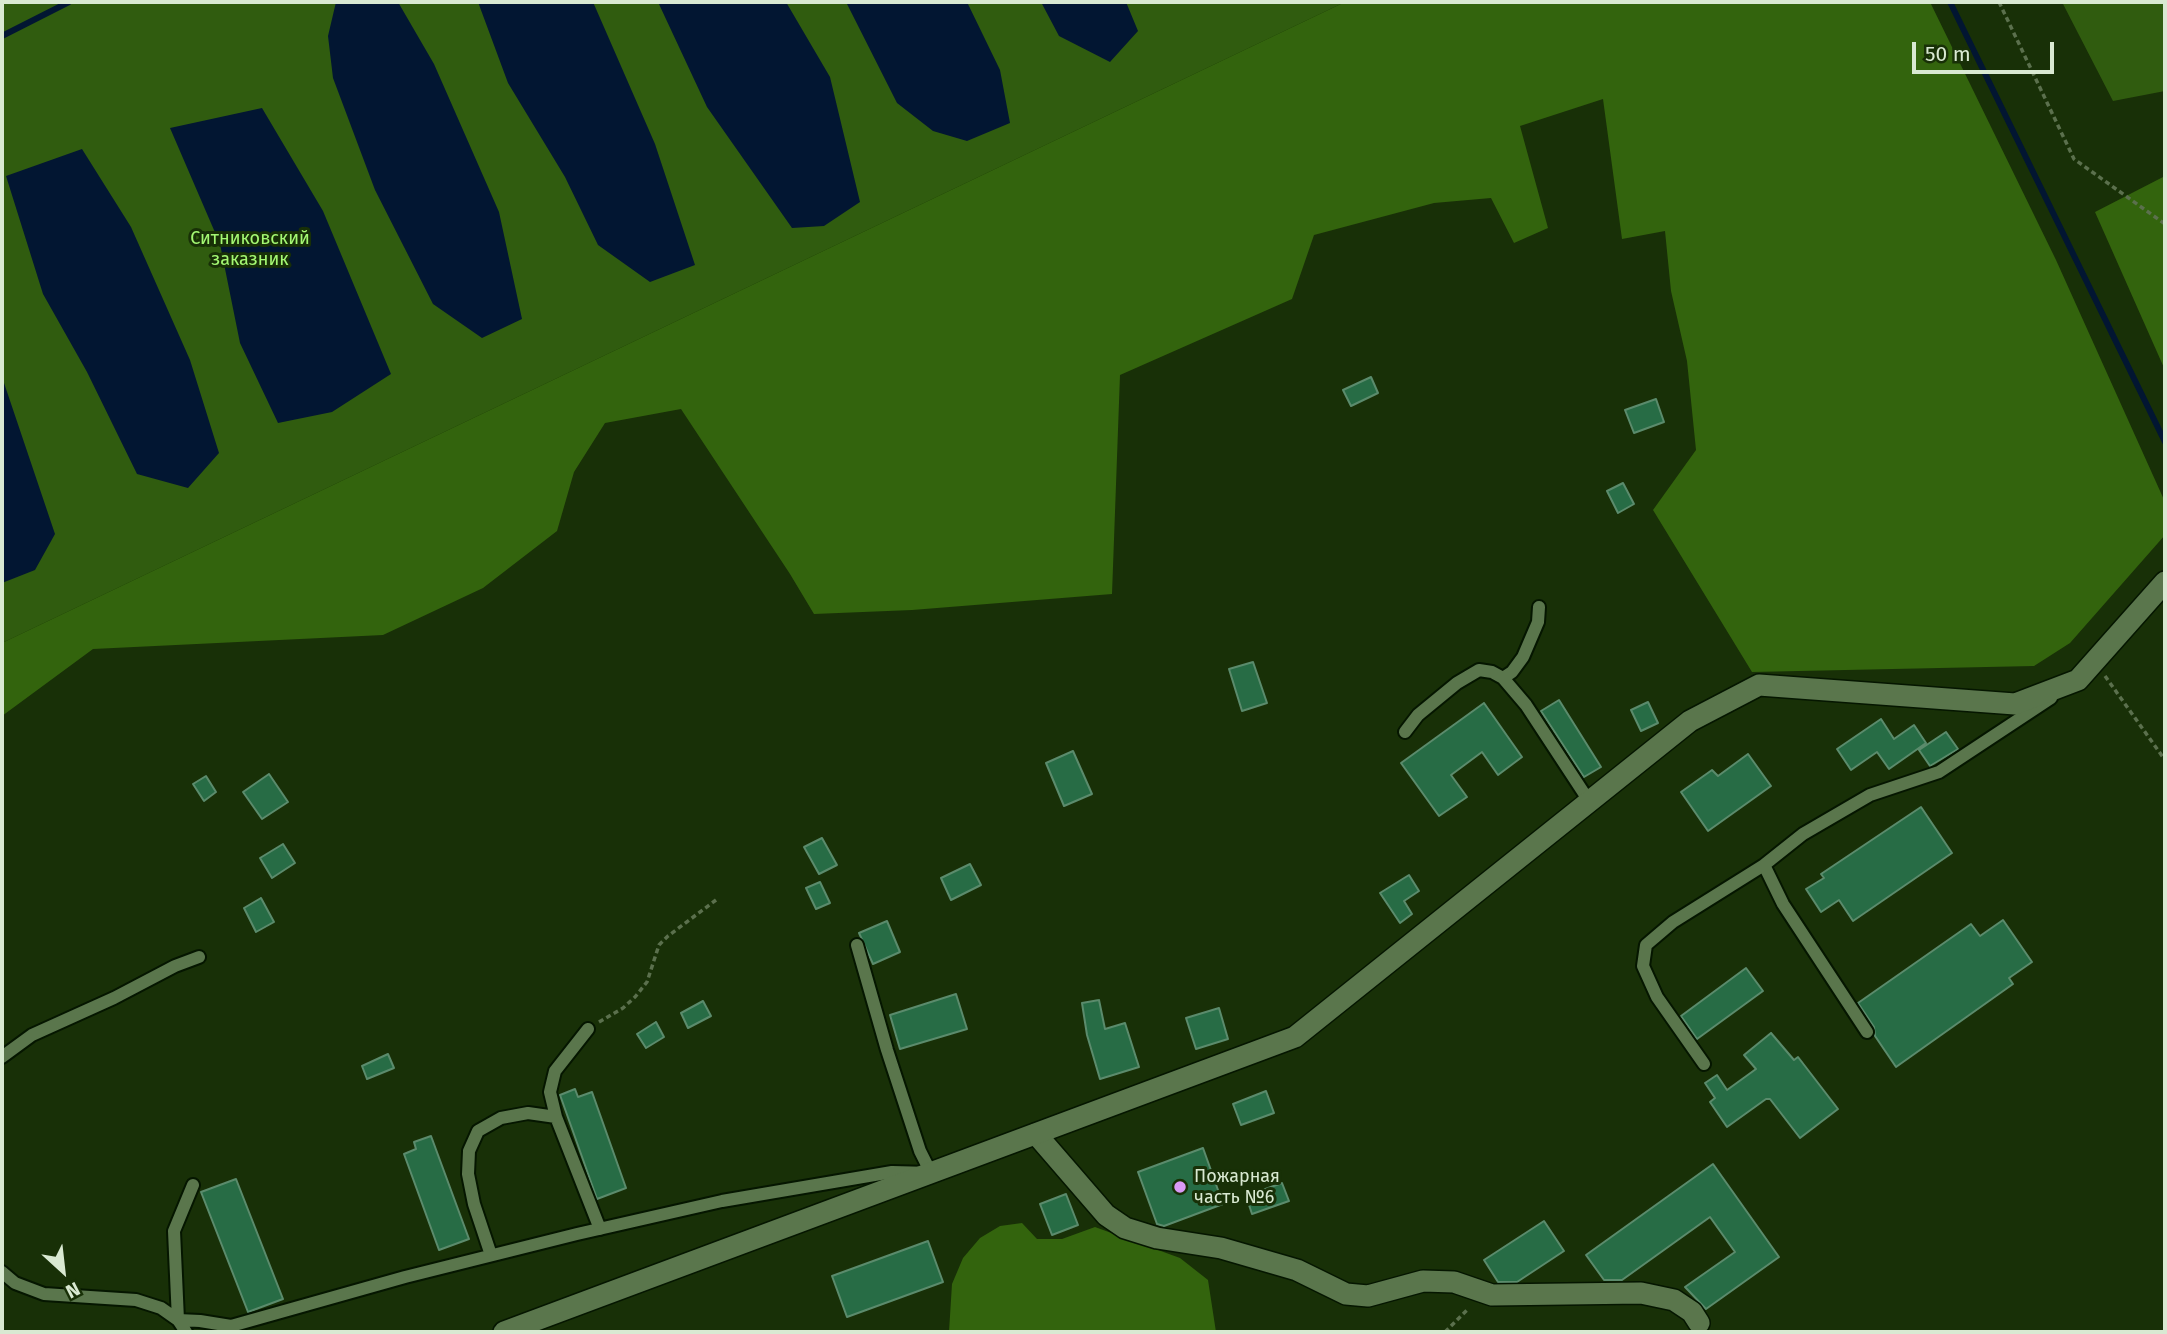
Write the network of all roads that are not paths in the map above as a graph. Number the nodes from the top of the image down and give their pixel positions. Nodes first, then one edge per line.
1 (2165, 582) edge
2 (1539, 607) dead end
3 (1503, 678) junction
4 (2078, 680) junction
5 (1405, 732) dead end
6 (1589, 801) junction
7 (1764, 864) junction
8 (857, 945) dead end
9 (199, 957) dead end
10 (588, 1028) road end
11 (1867, 1032) dead end
12 (2, 1057) edge
13 (1704, 1064) dead end
14 (556, 1116) junction
15 (1036, 1134) junction
16 (931, 1173) junction
17 (193, 1185) dead end
18 (600, 1229) junction
19 (491, 1255) junction
20 (2, 1272) edge
21 (178, 1320) junction
22 (1699, 1323) dead end
23 (186, 1332) edge
24 (504, 1332) edge

1 - 4 street
2 - 3 lane
3 - 5 lane
3 - 6 lane
4 - 6 street
4 - 7 lane
6 - 15 street
7 - 11 lane
7 - 13 lane
8 - 16 lane
9 - 12 lane
10 - 14 lane
14 - 18 lane
14 - 19 lane
15 - 16 street
15 - 22 street
16 - 18 lane
16 - 24 street
17 - 21 lane
18 - 19 lane
19 - 21 lane
20 - 21 lane
21 - 23 lane

